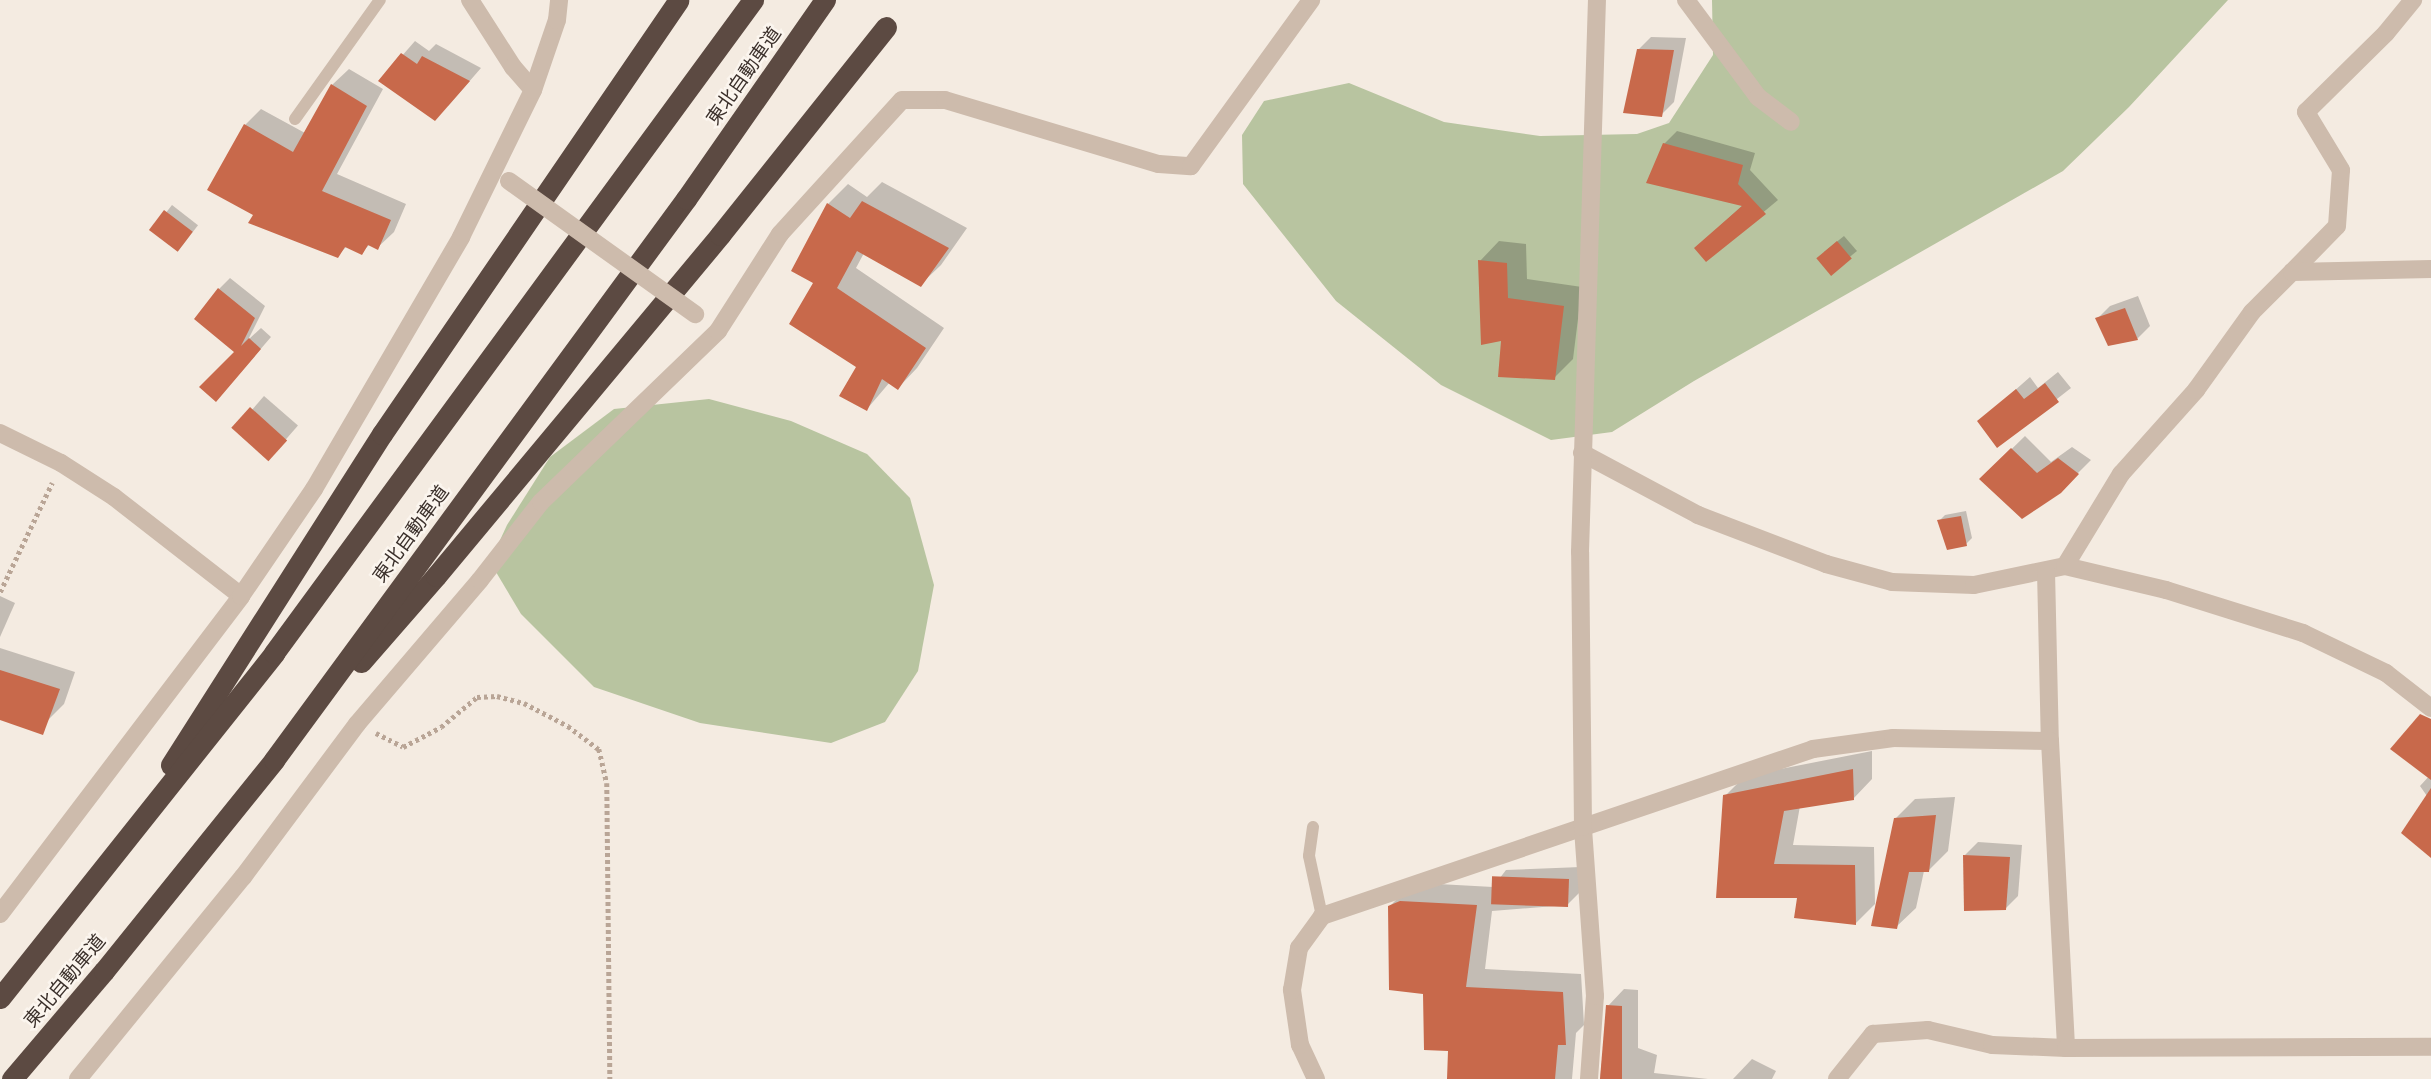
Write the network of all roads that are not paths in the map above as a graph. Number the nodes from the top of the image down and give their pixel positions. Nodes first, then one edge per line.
1 (380, 0) edge
2 (470, 0) edge
3 (559, 0) edge
4 (753, 0) edge
5 (825, 0) edge
6 (1311, 0) edge
7 (1597, 0) edge
8 (1686, 0) edge
9 (2413, 0) edge
10 (678, 1) edge
11 (886, 27) dead end
12 (533, 90) junction
13 (295, 120) dead end
14 (1791, 122) dead end
15 (492, 170) junction
16 (2431, 269) edge
17 (2292, 272) junction
18 (718, 331) junction
19 (0, 433) edge
20 (1582, 453) junction
21 (2065, 566) junction
22 (2046, 571) junction
23 (241, 596) junction
24 (2431, 708) edge
25 (2050, 741) junction
26 (274, 760) junction
27 (1313, 827) dead end
28 (1583, 827) junction
29 (107, 864) junction
30 (0, 914) edge
31 (1322, 916) junction
32 (0, 998) edge
33 (2431, 1046) edge
34 (2066, 1048) junction
35 (12, 1079) edge
36 (78, 1079) edge
37 (1316, 1079) edge
38 (1588, 1079) edge
39 (1837, 1079) edge

1 - 13 lane
2 - 12 street
3 - 12 street
4 - 29 highway, 東北自動車道
5 - 26 highway, 東北自動車道
6 - 18 street
7 - 20 street
8 - 14 street
9 - 17 street
10 - 29 highway
11 - 26 highway
12 - 15 street
15 - 18 street, bridge
15 - 23 street
16 - 17 street
17 - 21 street
18 - 36 street
19 - 23 street
20 - 22 street
20 - 28 street
21 - 22 street
21 - 24 street
22 - 25 street
23 - 30 street
25 - 28 street
25 - 34 street
26 - 35 highway, 東北自動車道
27 - 31 lane
28 - 31 street
28 - 38 street
29 - 32 highway, 東北自動車道
31 - 37 street
33 - 34 street
34 - 39 street

